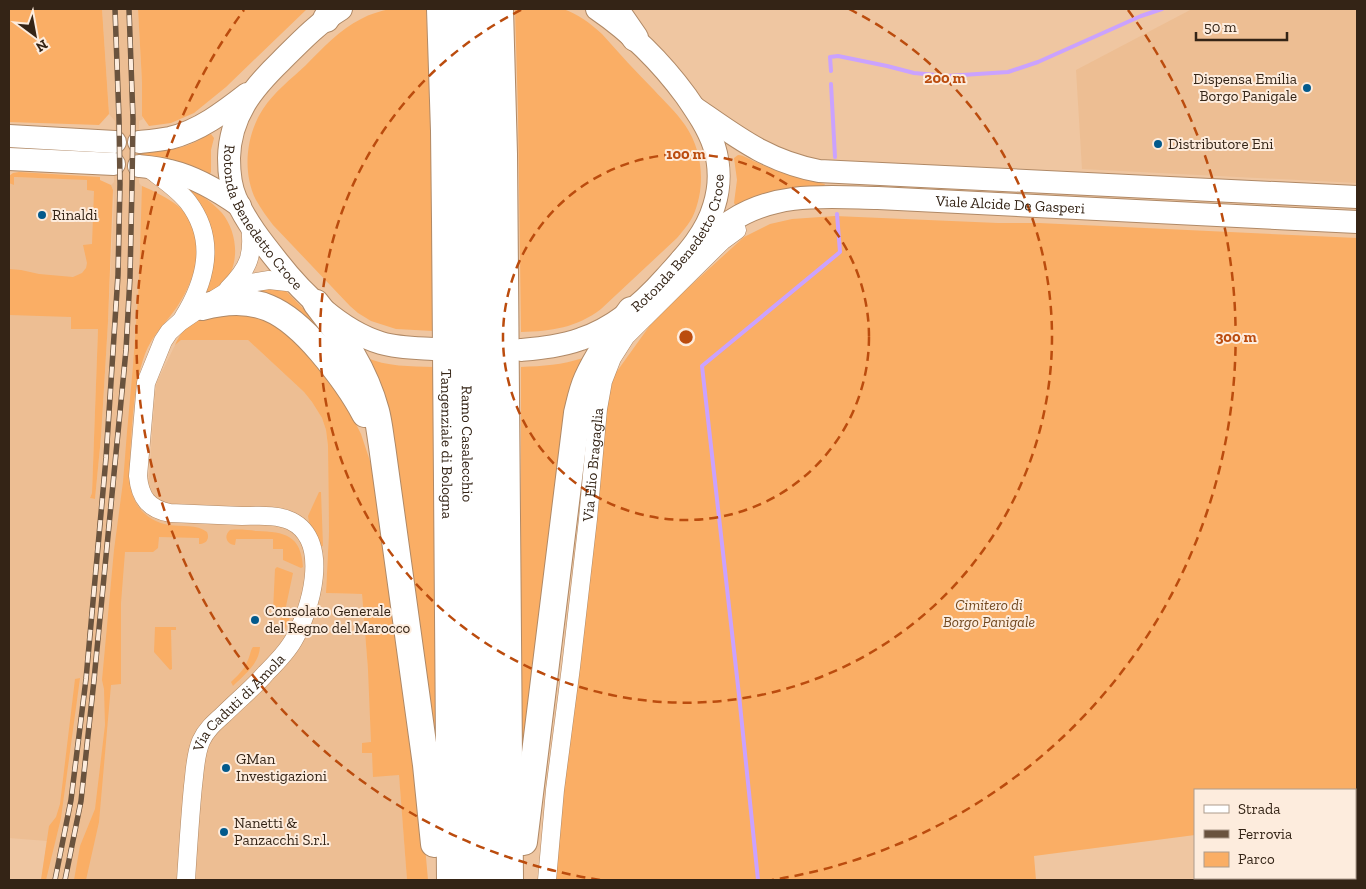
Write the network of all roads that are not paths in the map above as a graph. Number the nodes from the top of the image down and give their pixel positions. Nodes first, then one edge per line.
1 (440, 9) edge
2 (460, 9) edge
3 (479, 9) edge
4 (500, 9) edge
5 (597, 9) edge
6 (615, 9) edge
7 (333, 12) edge
8 (635, 38) junction
9 (471, 46) junction
10 (254, 89) junction
11 (694, 108) junction
12 (9, 136) edge
13 (139, 142) dead end
14 (9, 159) edge
15 (142, 166) joint
16 (1357, 197) edge
17 (858, 198) junction
18 (245, 216) junction
19 (1357, 222) edge
20 (682, 259) junction
21 (296, 283) junction
22 (225, 292) junction
23 (316, 303) junction
24 (202, 307) junction
25 (632, 310) junction
26 (180, 322) junction
27 (433, 349) dead end
28 (521, 350) dead end
29 (386, 476) junction
30 (186, 880) edge
31 (438, 880) edge
32 (450, 880) edge
33 (470, 880) edge
34 (489, 880) edge
35 (510, 880) edge
36 (521, 880) edge
37 (547, 880) edge

1 - 9 highway, Tangenziale di Bologna
2 - 9 highway, Ramo Casalecchio
3 - 9 highway, Ramo Casalecchio
4 - 9 highway, Tangenziale di Bologna
5 - 8 main road, Rotonda Benedetto Croce
6 - 8 highway
7 - 10 main road, Rotonda Benedetto Croce
8 - 11 main road, Rotonda Benedetto Croce
9 - 32 highway, Tangenziale di Bologna
9 - 33 highway, Ramo Casalecchio
9 - 34 highway, Ramo Casalecchio
9 - 35 highway, Tangenziale di Bologna
10 - 13 main road
10 - 18 main road, Rotonda Benedetto Croce
11 - 16 main road, Viale Alcide De Gasperi
11 - 20 main road, Rotonda Benedetto Croce
12 - 14 main road
15 - 18 main road
15 - 26 street, Via Caduti di Amola
17 - 19 main road, Viale Alcide De Gasperi
17 - 20 main road, Viale Alcide De Gasperi
17 - 37 street, Via Elio Bragaglia
18 - 21 main road, Rotonda Benedetto Croce
18 - 22 street, Via Caduti di Amola
20 - 25 main road, Rotonda Benedetto Croce
21 - 22 street, Via Caduti di Amola
21 - 23 main road, Rotonda Benedetto Croce
22 - 24 street, Via Caduti di Amola
23 - 27 main road, Rotonda Benedetto Croce
23 - 29 highway
24 - 26 street, Via Caduti di Amola
24 - 29 highway
25 - 28 main road, Rotonda Benedetto Croce
25 - 36 highway
26 - 30 street, Via Caduti di Amola
29 - 31 highway

